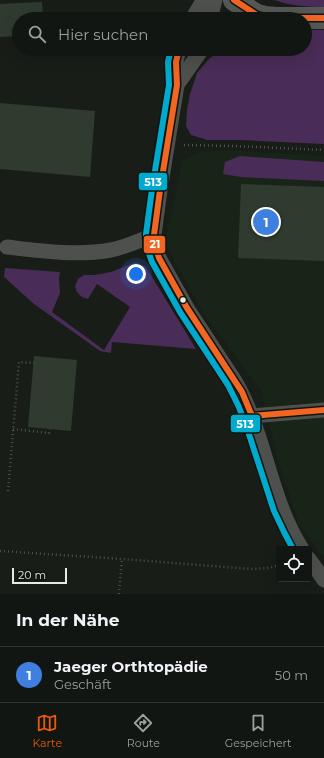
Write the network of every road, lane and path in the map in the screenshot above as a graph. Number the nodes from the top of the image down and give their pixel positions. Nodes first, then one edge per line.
1 (193, 0) edge
2 (205, 0) edge
3 (215, 0) edge
4 (234, 0) edge
5 (189, 12) edge
6 (196, 12) edge
7 (212, 12) edge
8 (250, 12) edge
9 (312, 18) edge
10 (324, 18) edge
11 (177, 56) edge
12 (197, 56) edge
13 (177, 84) junction
14 (168, 145) junction
15 (324, 150) edge
16 (154, 235) junction
17 (7, 248) dead end
18 (34, 363) dead end
19 (324, 410) edge
20 (252, 416) junction
21 (13, 429) junction
22 (50, 429) dead end
23 (8, 491) dead end
24 (300, 546) edge
25 (0, 551) edge
26 (122, 559) junction
27 (312, 563) edge
28 (276, 566) edge
29 (324, 580) edge
30 (120, 594) edge

1 - 5 street
2 - 6 street
3 - 7 street
4 - 8 highway
9 - 10 highway
11 - 13 street
12 - 13 street
13 - 14 street
14 - 15 path
14 - 16 street
16 - 17 street
16 - 20 street
18 - 21 path
19 - 20 street
20 - 24 street
21 - 22 path
21 - 23 path
25 - 26 path
26 - 28 path
26 - 30 path
27 - 29 street

